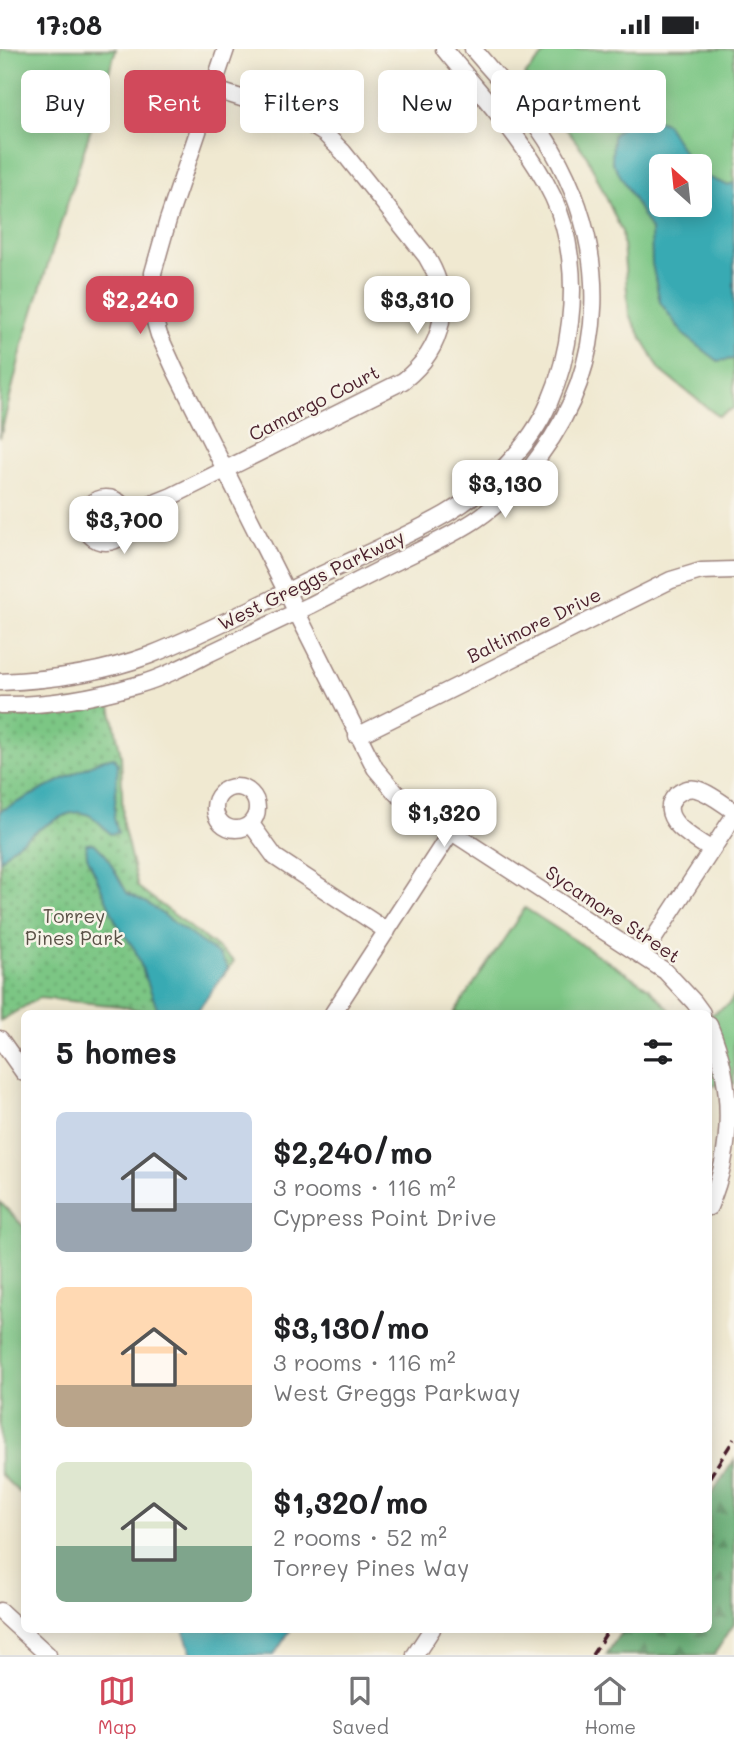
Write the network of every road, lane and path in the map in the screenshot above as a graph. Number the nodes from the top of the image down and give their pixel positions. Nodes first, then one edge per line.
1 (226, 49) edge
2 (444, 49) edge
3 (473, 49) edge
4 (219, 70) edge
5 (226, 93) edge
6 (198, 133) edge
7 (225, 470) junction
8 (127, 514) dead end
9 (734, 570) edge
10 (290, 602) junction
11 (0, 682) edge
12 (0, 705) edge
13 (357, 736) junction
14 (734, 813) edge
15 (251, 824) dead end
16 (451, 832) junction
17 (712, 850) junction
18 (387, 931) junction
19 (643, 955) junction
20 (335, 1010) edge
21 (700, 1010) edge
22 (712, 1031) edge
23 (0, 1039) edge
24 (21, 1069) edge
25 (712, 1201) edge
26 (0, 1611) edge
27 (21, 1630) edge
28 (24, 1633) edge
29 (429, 1633) edge
30 (48, 1655) edge
31 (415, 1655) edge

1 - 4 street, Sycamore Street
2 - 10 street, West Greggs Parkway
3 - 10 street, West Greggs Parkway
5 - 7 street, Camargo Court
6 - 7 street, Sycamore Street
7 - 8 street, Camargo Court
7 - 10 street, Sycamore Street
9 - 13 street, Baltimore Drive
10 - 11 street, West Greggs Parkway
10 - 12 street, West Greggs Parkway
10 - 13 street, Sycamore Street
13 - 16 street, Sycamore Street
14 - 17 street
14 - 17 street
15 - 18 street
16 - 18 street
16 - 19 street, Sycamore Street
17 - 19 street
18 - 20 street
19 - 21 street, Sycamore Street
22 - 25 street
23 - 24 street
26 - 27 street
28 - 30 street
29 - 31 street

